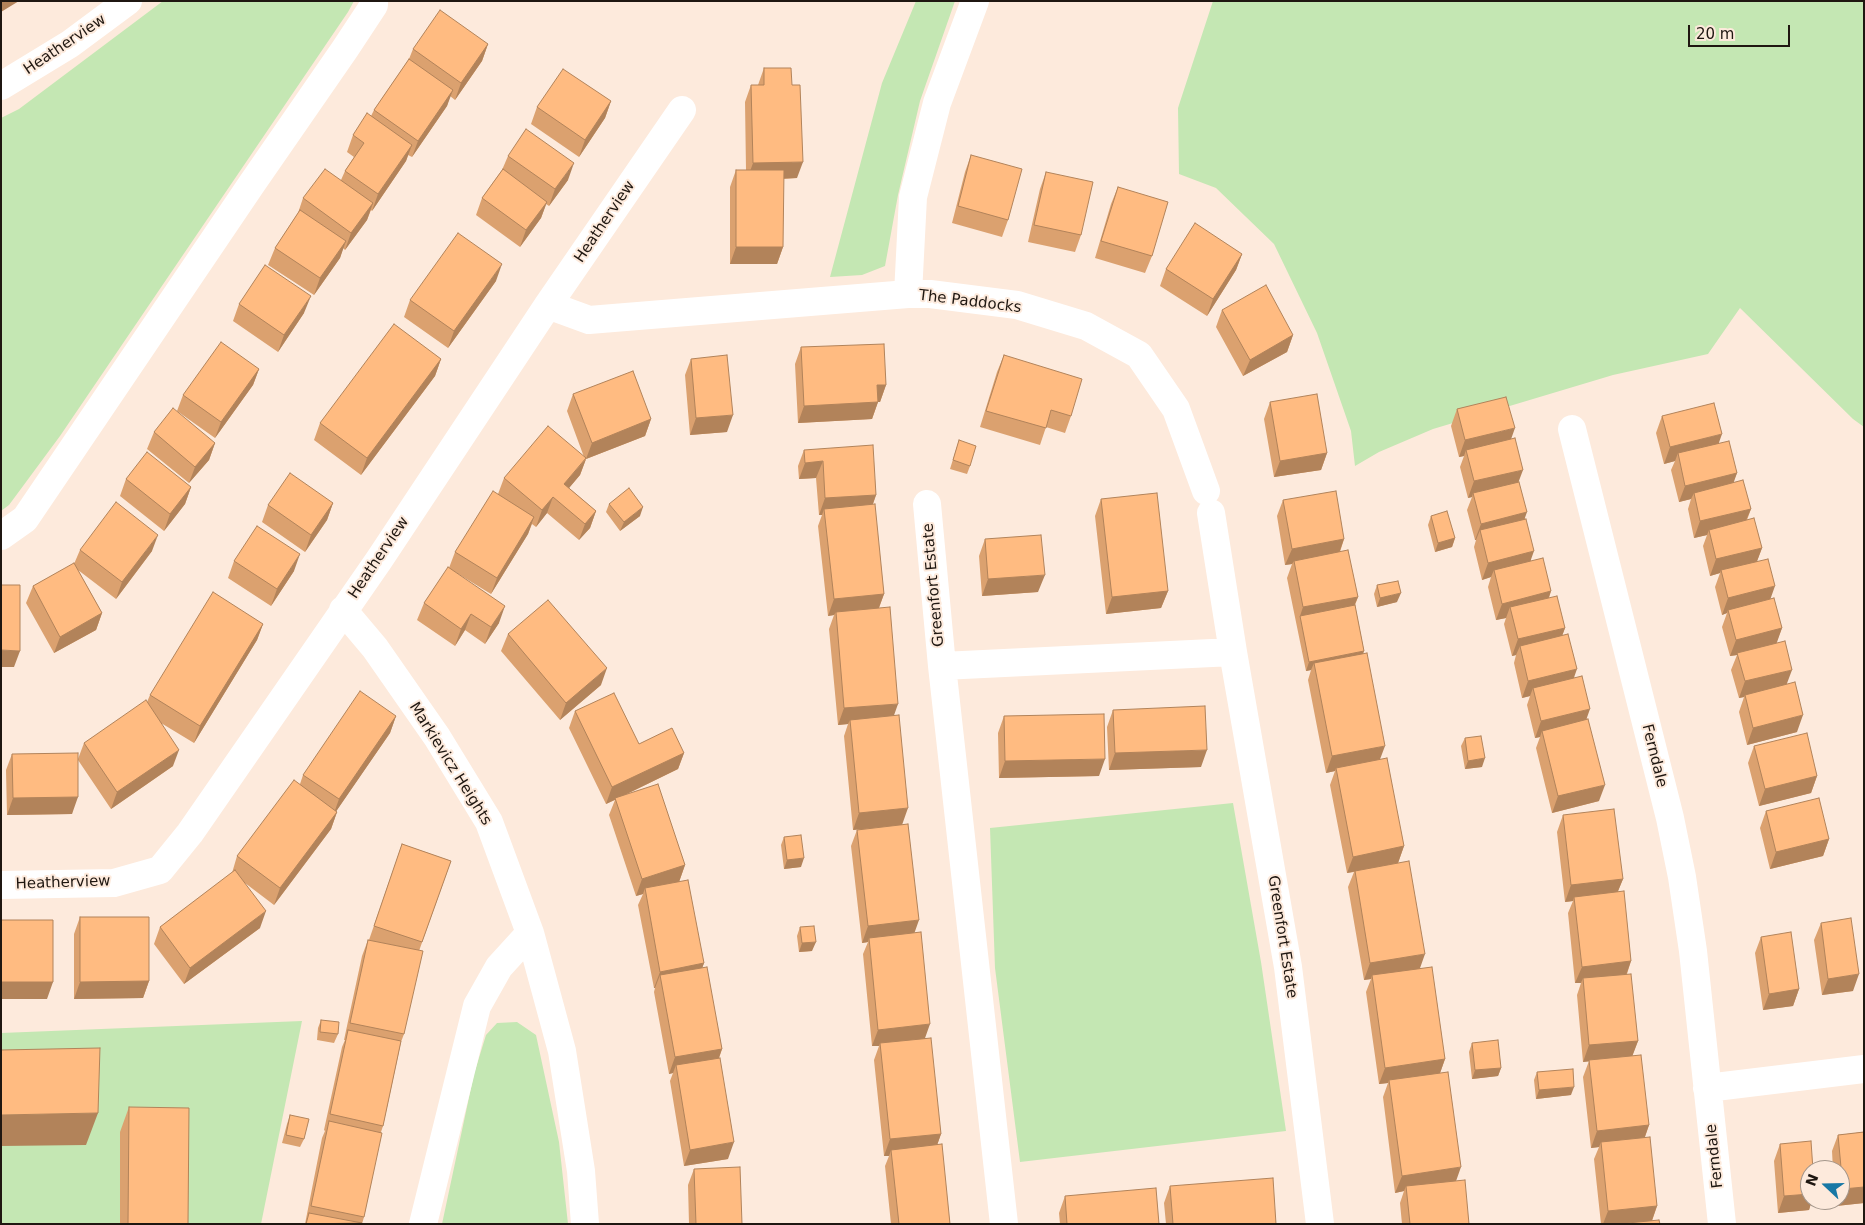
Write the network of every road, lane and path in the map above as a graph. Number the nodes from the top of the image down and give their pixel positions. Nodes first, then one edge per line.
1 (128, 1) edge
2 (374, 1) edge
3 (975, 1) edge
4 (1, 86) edge
5 (682, 110) dead end
6 (908, 294) junction
7 (548, 305) junction
8 (1572, 429) dead end
9 (1209, 502) joint
10 (927, 504) dead end
11 (1, 536) edge
12 (343, 610) junction
13 (1233, 652) junction
14 (942, 666) junction
15 (1, 885) edge
16 (530, 933) junction
17 (1864, 1068) edge
18 (1707, 1088) junction
19 (423, 1224) edge
20 (585, 1224) edge
21 (1004, 1224) edge
22 (1320, 1224) edge
23 (1722, 1224) edge

1 - 4 street, Heatherview
2 - 11 street
3 - 6 street, The Paddocks
5 - 7 street, Heatherview
6 - 7 street, The Paddocks
6 - 9 street, The Paddocks
7 - 12 street, Heatherview
8 - 18 street, Ferndale
9 - 13 street, Greenfort Estate
10 - 14 street, Greenfort Estate
12 - 15 street, Heatherview
12 - 16 street, Markievicz Heights
13 - 14 street, Greenfort Estate
13 - 22 street, Greenfort Estate
14 - 21 street, Greenfort Estate
16 - 19 street
16 - 20 street, Markievicz Heights
17 - 18 street
18 - 23 street, Ferndale

